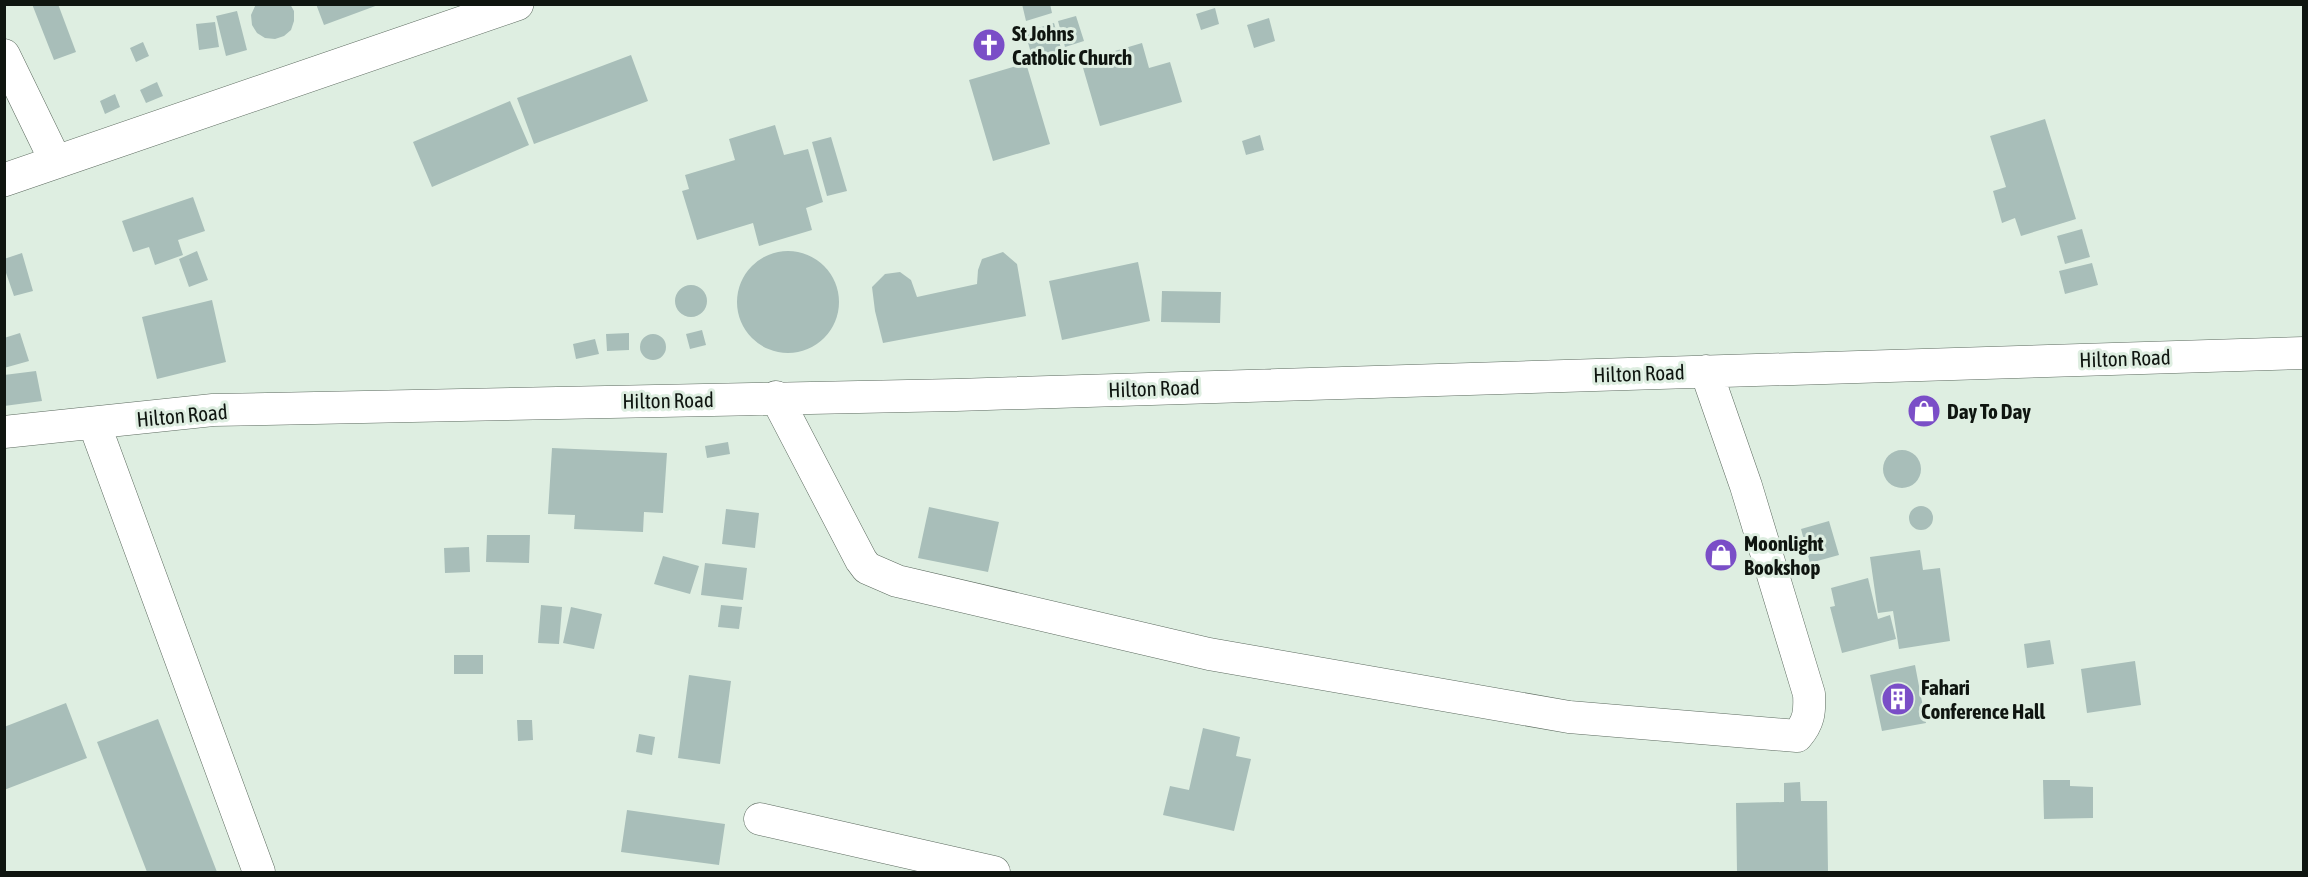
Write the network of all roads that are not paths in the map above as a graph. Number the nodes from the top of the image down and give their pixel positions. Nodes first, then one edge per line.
1 (517, 4) edge
2 (4, 55) edge
3 (56, 162) junction
4 (4, 180) edge
5 (2304, 353) edge
6 (1706, 371) junction
7 (776, 397) junction
8 (94, 423) junction
9 (4, 432) edge
10 (760, 819) dead end
11 (259, 873) edge
12 (994, 873) edge

1 - 3 street
2 - 3 street
3 - 4 street
5 - 6 street, Hilton Road
6 - 7 street, Hilton Road
6 - 7 street
7 - 8 street, Hilton Road
8 - 9 street, Hilton Road
8 - 11 street
10 - 12 street

